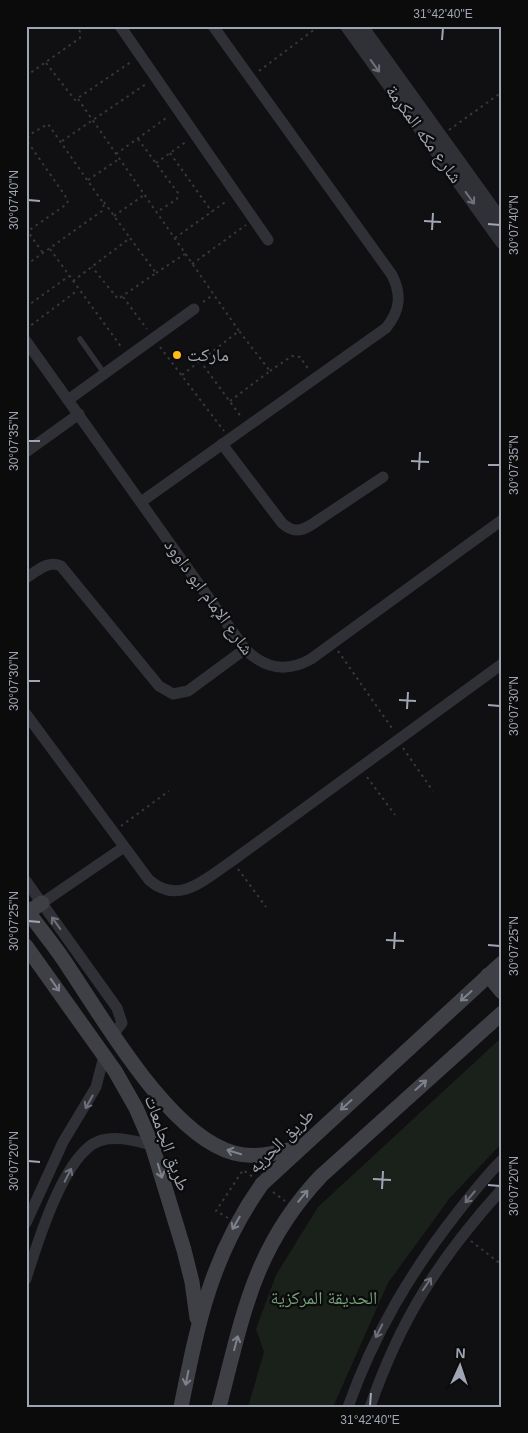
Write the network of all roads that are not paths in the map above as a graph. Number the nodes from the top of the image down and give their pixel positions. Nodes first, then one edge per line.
1 (120, 26) edge
2 (214, 26) edge
3 (347, 26) edge
4 (361, 26) edge
5 (502, 222) edge
6 (268, 240) dead end
7 (502, 242) edge
8 (194, 309) road end
9 (80, 339) dead end
10 (26, 342) edge
11 (104, 373) junction
12 (68, 400) junction
13 (78, 414) junction
14 (226, 442) junction
15 (26, 452) edge
16 (383, 477) dead end
17 (141, 502) junction
18 (502, 520) edge
19 (26, 578) edge
20 (245, 649) junction
21 (502, 664) edge
22 (26, 714) edge
23 (124, 847) junction
24 (26, 881) edge
25 (42, 903) junction
26 (27, 911) edge
27 (26, 946) edge
28 (502, 962) edge
29 (488, 976) junction
30 (502, 992) edge
31 (502, 1012) edge
32 (113, 1035) junction
33 (100, 1050) junction
34 (152, 1145) junction
35 (299, 1148) junction
36 (502, 1160) edge
37 (502, 1190) edge
38 (28, 1218) edge
39 (47, 1219) junction
40 (26, 1279) edge
41 (198, 1322) junction
42 (181, 1407) edge
43 (219, 1407) edge
44 (348, 1407) edge
45 (370, 1407) edge

1 - 6 street
2 - 14 street
3 -> 7 street, شارع مكه المكرمة
4 - 5 street, شارع مكه المكرمة
8 - 11 street
9 - 11 lane
10 - 12 street, شارع الإمام ابو داوود
11 - 12 street
12 - 13 street, شارع الإمام ابو داوود
13 - 15 street
13 - 17 street, شارع الإمام ابو داوود
14 - 16 street
14 - 17 street
17 - 20 street, شارع الإمام ابو داوود
18 - 20 street, شارع الإمام ابو داوود
19 - 20 street
21 - 23 street
22 - 23 street
23 - 25 street
24 - 25 street
25 - 26 main road
32 -> 25 street
26 - 32 main road, طريق الجامعات
27 -> 33 main road, طريق الجامعات
28 - 29 main road, طريق الحريه
29 - 30 main road
29 -> 35 main road, طريق الحريه
43 -> 31 main road
32 - 33 main road
35 -> 32 main road, طريق الجامعات
33 - 34 main road, طريق الجامعات
33 -> 38 street
39 -> 34 street
34 -> 41 main road, طريق الجامعات
35 -> 41 main road, طريق الحريه
36 -> 44 street
45 -> 37 street
38 - 39 street
39 - 40 street
41 -> 42 main road, طريق الحريه

